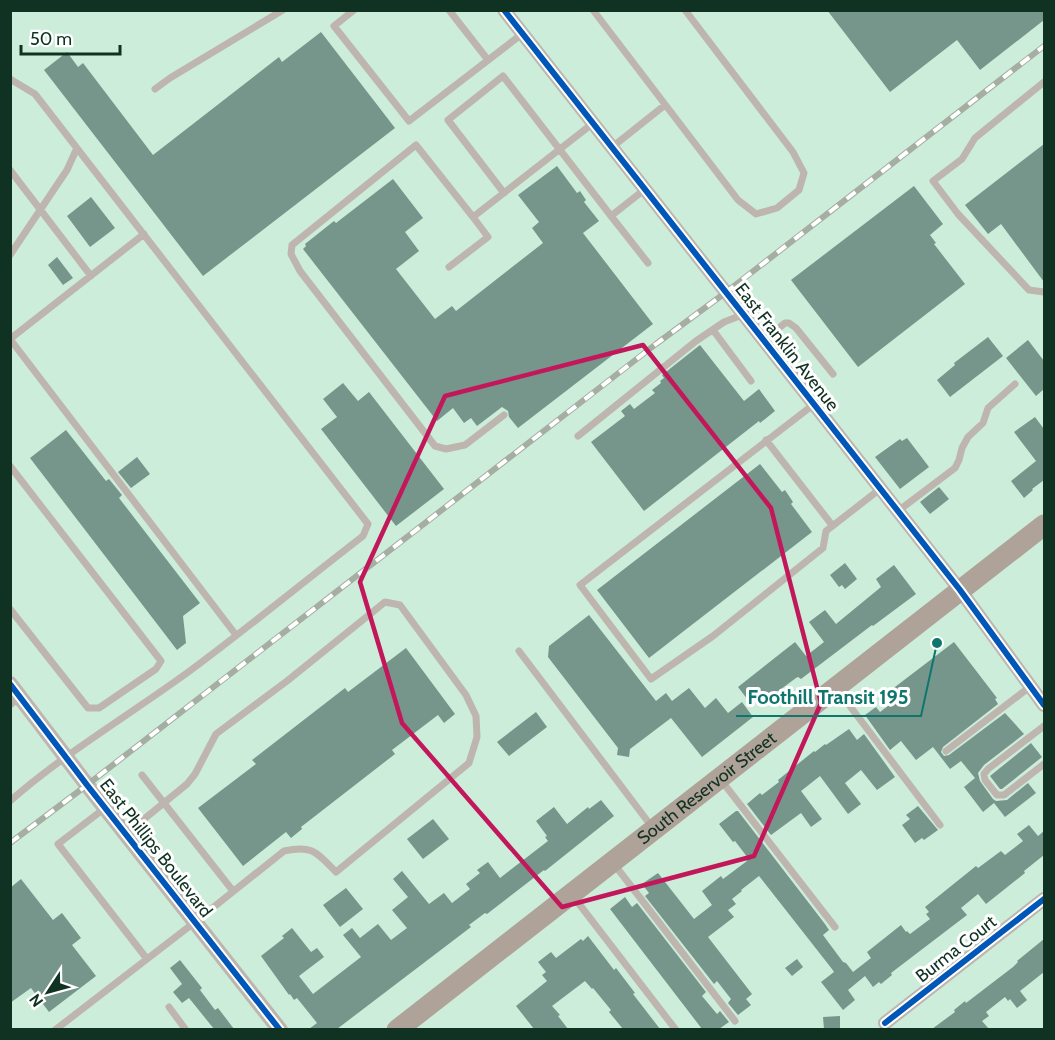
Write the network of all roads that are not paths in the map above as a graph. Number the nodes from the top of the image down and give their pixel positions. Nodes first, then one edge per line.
1 (283, 10) edge
2 (354, 10) edge
3 (449, 10) edge
4 (504, 10) edge
5 (592, 10) edge
6 (685, 10) edge
7 (522, 34) junction
8 (488, 60) junction
9 (10, 79) edge
10 (1044, 82) edge
11 (155, 89) dead end
12 (665, 105) junction
13 (592, 124) junction
14 (77, 148) junction
15 (611, 148) junction
16 (559, 150) junction
17 (10, 170) edge
18 (644, 190) junction
19 (504, 193) junction
20 (41, 210) junction
21 (611, 216) junction
22 (473, 217) junction
23 (144, 234) junction
24 (10, 255) edge
25 (648, 263) dead end
26 (449, 267) dead end
27 (91, 276) junction
28 (1044, 292) edge
29 (742, 315) junction
30 (713, 330) junction
31 (10, 339) edge
32 (763, 341) junction
33 (833, 374) dead end
34 (751, 381) dead end
35 (1015, 384) dead end
36 (813, 405) junction
37 (504, 415) dead end
38 (578, 436) dead end
39 (766, 440) junction
40 (10, 466) edge
41 (880, 489) junction
42 (898, 512) junction
43 (832, 525) junction
44 (1044, 525) edge
45 (960, 590) junction
46 (10, 609) edge
47 (236, 635) junction
48 (519, 651) dead end
49 (1031, 686) junction
50 (836, 687) junction
51 (14, 695) edge
52 (1044, 705) edge
53 (1044, 726) edge
54 (946, 751) dead end
55 (66, 757) junction
56 (1044, 764) edge
57 (142, 775) dead end
58 (719, 778) junction
59 (10, 801) edge
60 (164, 803) junction
61 (105, 808) junction
62 (940, 825) dead end
63 (654, 829) junction
64 (126, 834) junction
65 (612, 862) junction
66 (233, 891) junction
67 (571, 894) junction
68 (1044, 899) edge
69 (195, 922) junction
70 (835, 927) dead end
71 (147, 959) junction
72 (169, 1006) dead end
73 (735, 1021) dead end
74 (885, 1023) dead end
75 (55, 1029) edge
76 (186, 1029) edge
77 (280, 1029) edge
78 (397, 1029) edge
79 (676, 1029) edge

1 - 11 lane
2 - 8 lane
3 - 8 lane
4 - 7 street, East Franklin Avenue
5 - 12 lane
6 - 12 lane
7 - 8 lane
7 - 13 street, East Franklin Avenue
9 - 14 lane
10 - 28 lane
12 - 15 lane
13 - 15 street, East Franklin Avenue
13 - 16 lane
14 - 20 lane
14 - 23 lane
15 - 18 street, East Franklin Avenue
16 - 19 lane
16 - 19 lane
16 - 21 lane
17 - 20 lane
18 - 21 lane
18 - 29 street, East Franklin Avenue
19 - 22 lane
20 - 24 lane
20 - 27 lane
21 - 25 lane
22 - 26 lane
22 - 37 lane
23 - 27 lane
23 - 47 lane
27 - 31 lane
29 - 30 lane
29 - 32 street, East Franklin Avenue
30 - 34 lane
30 - 38 lane
31 - 47 lane
32 - 33 lane
32 - 36 street, East Franklin Avenue
35 - 42 lane
36 - 39 lane
36 - 41 street, East Franklin Avenue
39 - 43 lane
39 - 43 lane
40 - 46 lane
41 - 42 street, East Franklin Avenue
41 - 43 lane
42 - 45 street, East Franklin Avenue
44 - 45 main road, South Reservoir Street
45 - 49 street, East Franklin Avenue
45 - 50 main road, South Reservoir Street
47 - 55 lane
48 - 63 lane
49 - 52 street, East Franklin Avenue
49 - 54 lane
50 - 58 main road, South Reservoir Street
50 - 62 lane
51 - 55 street, East Phillips Boulevard
53 - 56 lane
55 - 59 lane
55 - 61 street, East Phillips Boulevard
57 - 60 lane
58 - 63 main road, South Reservoir Street
58 - 70 lane
60 - 64 lane
60 - 66 lane
60 - 66 lane
61 - 64 street, East Phillips Boulevard
61 - 71 lane
63 - 65 main road, South Reservoir Street
64 - 69 street, East Phillips Boulevard
65 - 67 main road, South Reservoir Street
65 - 73 lane
66 - 69 lane
67 - 78 main road, South Reservoir Street
67 - 79 lane
68 - 74 street, Burma Court
69 - 71 lane
69 - 77 street, East Phillips Boulevard
71 - 75 lane
72 - 76 lane

